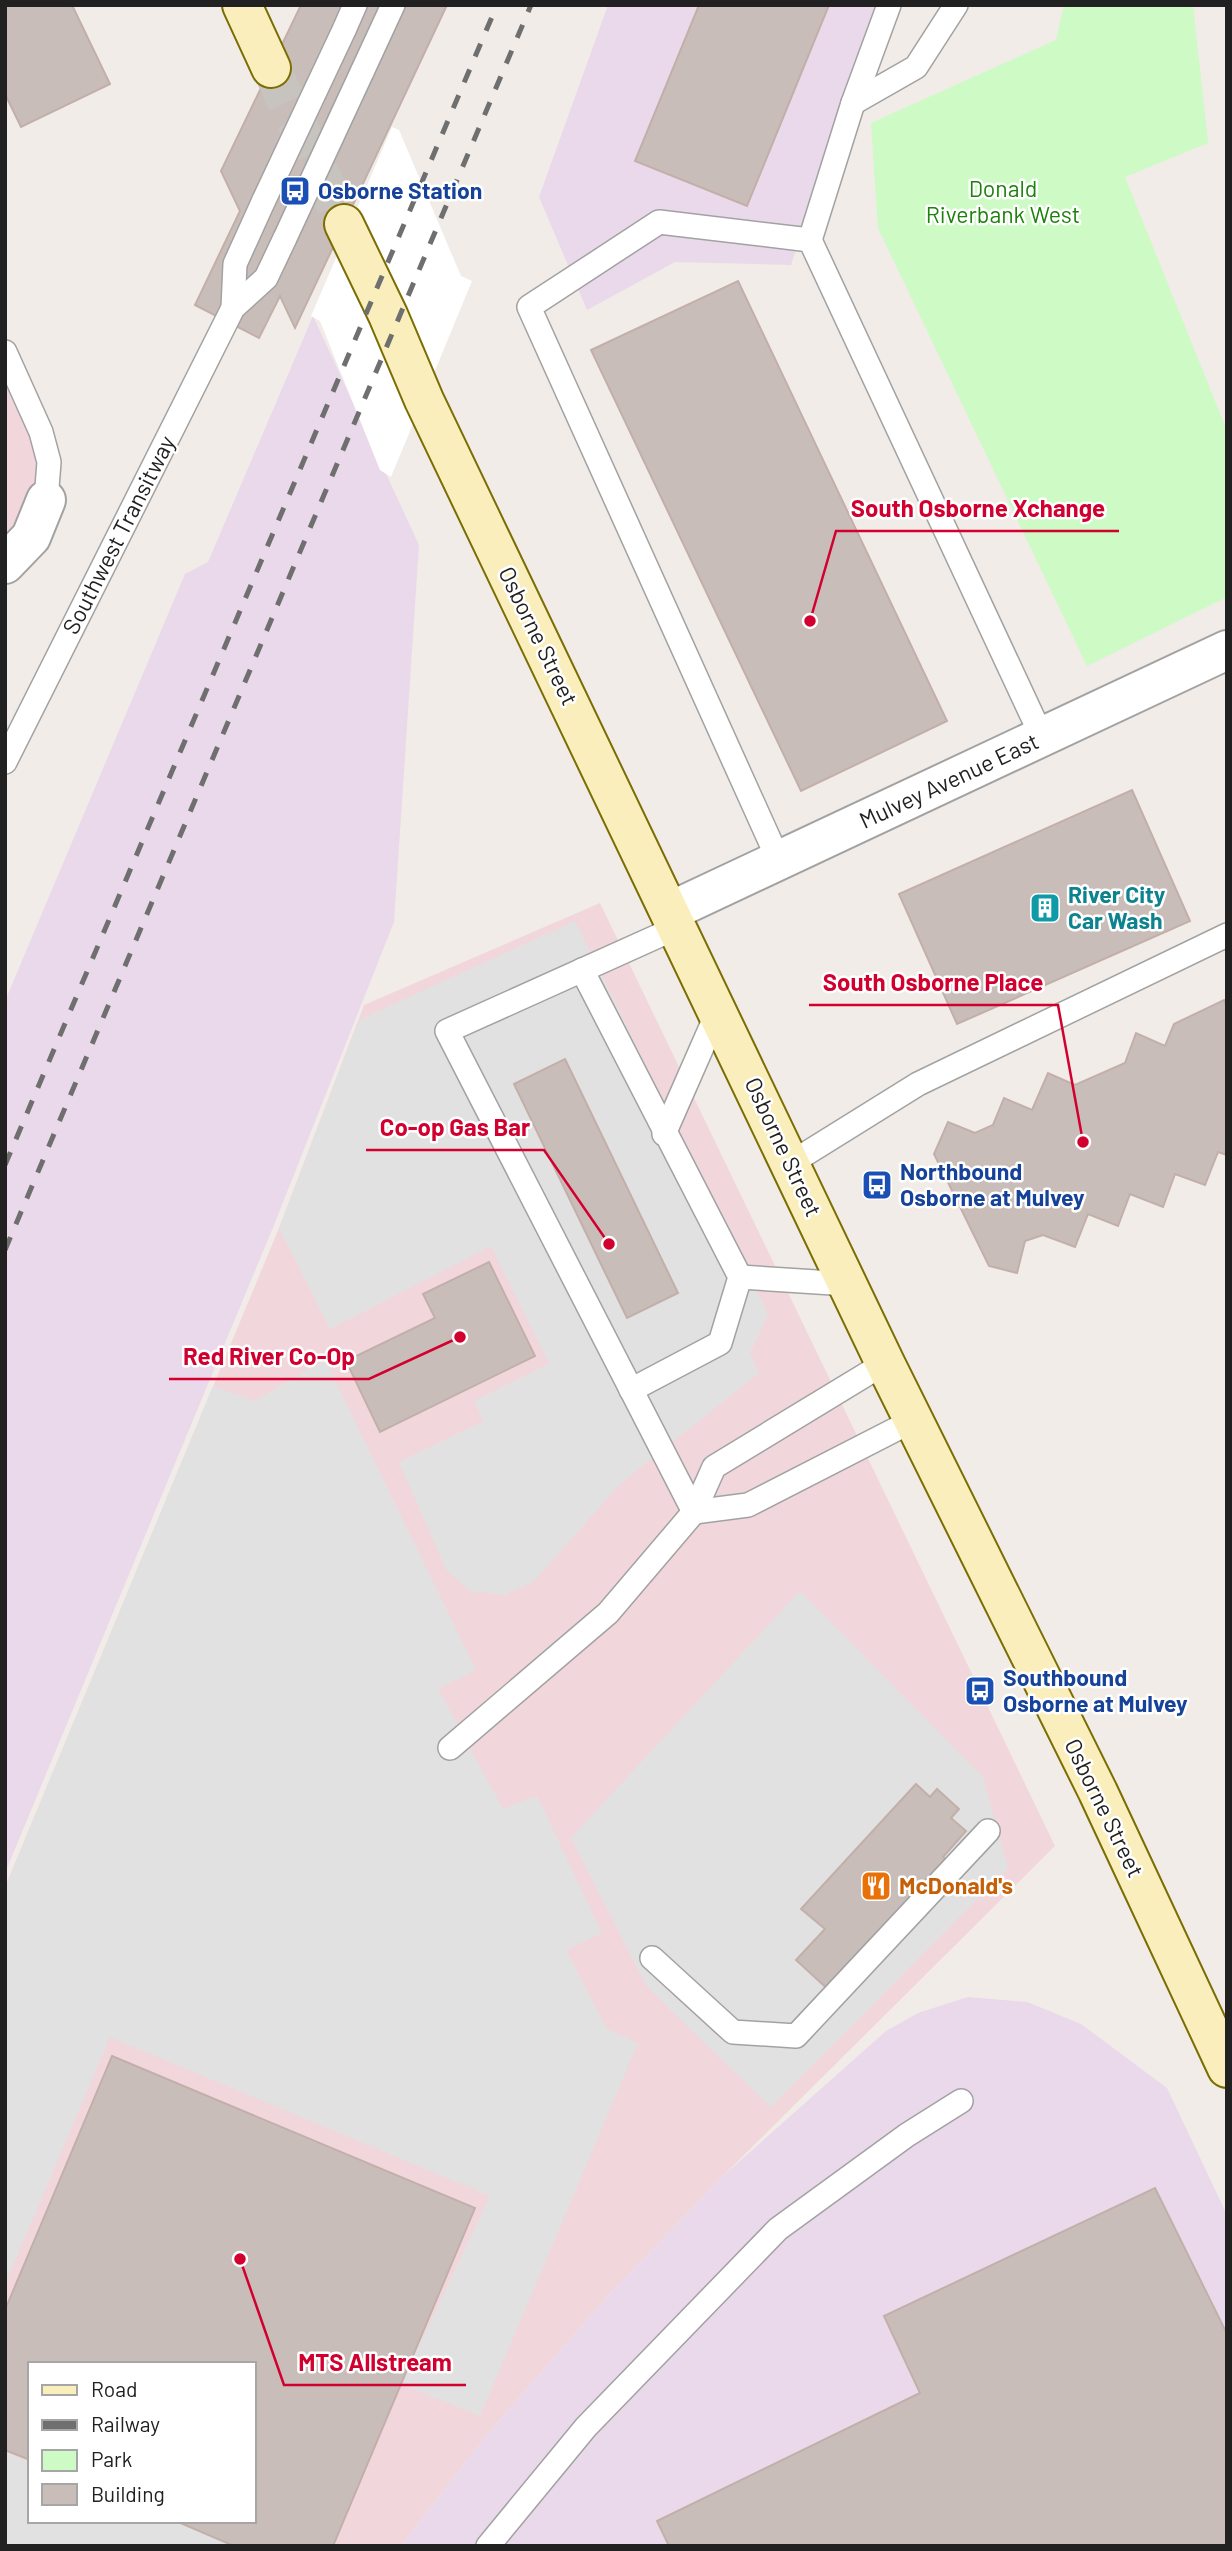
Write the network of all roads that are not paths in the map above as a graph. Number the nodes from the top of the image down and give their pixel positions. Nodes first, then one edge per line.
1 (242, 5) edge
2 (355, 5) edge
3 (393, 5) edge
4 (889, 5) edge
5 (956, 5) edge
6 (271, 68) tunnel mouth
7 (853, 103) junction
8 (344, 224) tunnel mouth
9 (810, 240) junction
10 (233, 308) junction
11 (5, 352) edge
12 (46, 500) joint
13 (5, 564) edge
14 (1227, 650) edge
15 (12, 731) edge
16 (1042, 737) junction
17 (5, 762) edge
18 (779, 860) junction
19 (675, 919) junction
20 (1227, 935) edge
21 (582, 971) junction
22 (718, 1011) junction
23 (664, 1134) junction
24 (791, 1163) junction
25 (740, 1277) junction
26 (848, 1284) junction
27 (886, 1363) junction
28 (631, 1390) junction
29 (914, 1420) junction
30 (694, 1512) junction
31 (450, 1748) dead end
32 (988, 1831) dead end
33 (652, 1958) dead end
34 (1227, 2068) edge
35 (961, 2101) dead end
36 (488, 2546) edge

1 - 6 main road
2 - 10 lane, Southwest Transitway, bridge
3 - 10 lane, Southwest Transitway, bridge
4 - 7 lane
5 - 7 lane
7 - 9 lane
8 - 19 main road, Osborne Street
9 - 16 lane
9 - 18 lane
10 - 15 lane, Southwest Transitway
11 - 12 lane
12 - 13 street
14 - 16 street, Mulvey Avenue East
15 - 17 lane, Southwest Transitway
16 - 18 street, Mulvey Avenue East
18 - 19 street, Mulvey Avenue East
19 - 21 lane
19 - 22 main road, Osborne Street
20 - 24 lane
21 - 23 lane
21 - 28 lane
22 - 23 lane
22 - 24 main road, Osborne Street
23 - 25 lane
24 - 26 main road, Osborne Street
25 - 26 lane
25 - 28 lane
26 - 27 main road, Osborne Street
27 - 29 main road, Osborne Street
27 - 30 lane
28 - 30 lane
29 - 30 lane
29 - 34 main road, Osborne Street
30 - 31 lane
32 - 33 lane
35 - 36 lane

